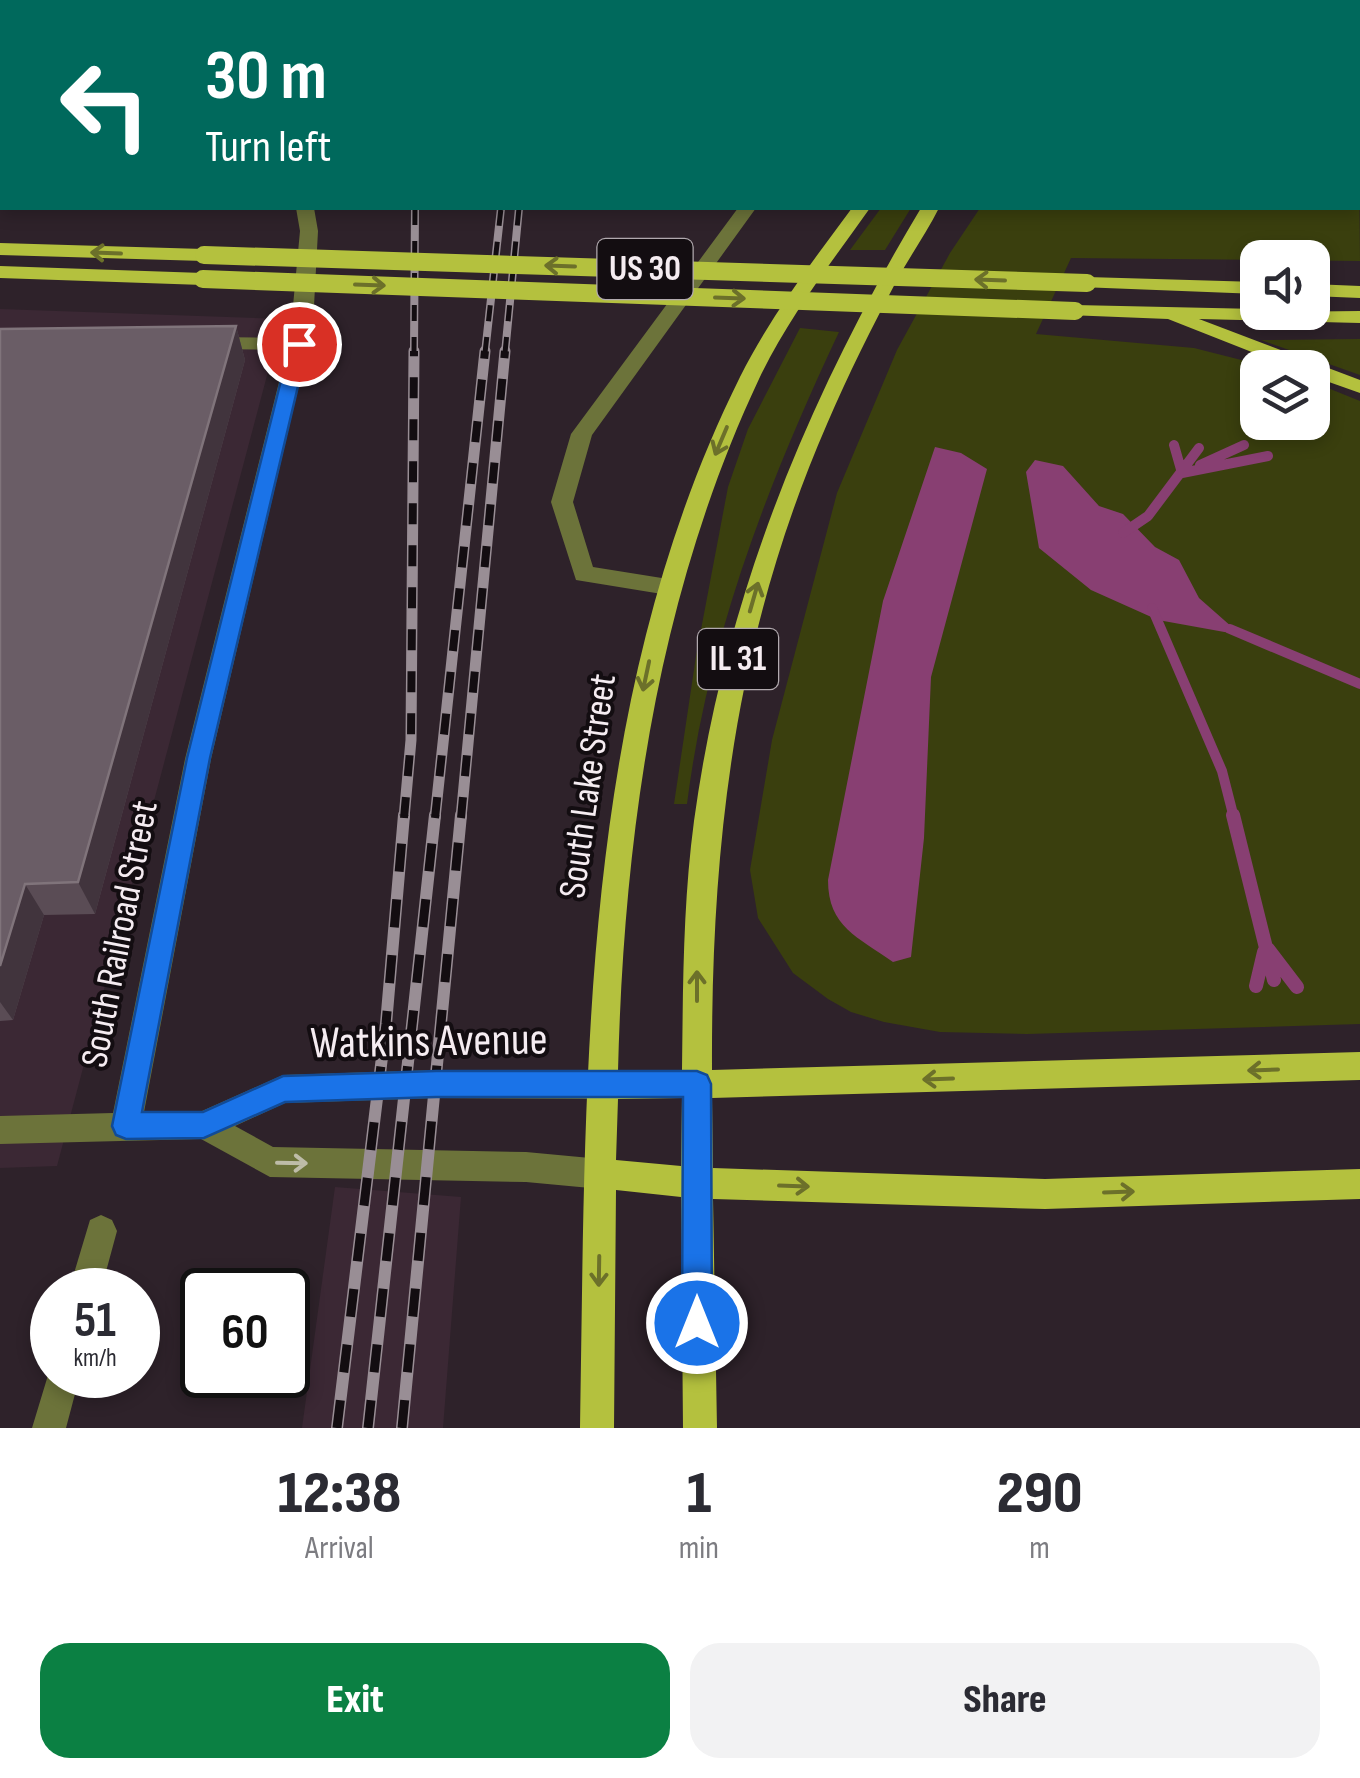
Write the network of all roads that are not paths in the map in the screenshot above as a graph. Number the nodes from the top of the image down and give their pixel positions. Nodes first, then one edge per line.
1 (305, 210) edge
2 (746, 210) edge
3 (860, 210) edge
4 (929, 210) edge
5 (0, 249) edge
6 (0, 272) edge
7 (1240, 287) edge
8 (1330, 291) edge
9 (1360, 292) edge
10 (1163, 313) junction
11 (1360, 317) edge
12 (184, 343) edge
13 (299, 344) junction
14 (1263, 350) edge
15 (1330, 375) edge
16 (1360, 387) edge
17 (668, 587) junction
18 (1360, 1066) edge
19 (697, 1084) junction
20 (603, 1086) junction
21 (204, 1125) junction
22 (126, 1126) junction
23 (0, 1130) edge
24 (601, 1174) junction
25 (697, 1183) junction
26 (1360, 1184) edge
27 (101, 1231) dead end
28 (92, 1268) edge
29 (56, 1398) edge
30 (48, 1428) edge
31 (597, 1428) edge
32 (700, 1428) edge

1 - 13 street, South Railroad Street
2 - 17 street
3 -> 17 main road, South Lake Street / IL 31
19 -> 4 main road, IL 31
7 -> 5 main road, US 30, bridge
6 -> 10 main road, US 30, bridge
8 - 9 main road
10 - 11 main road, US 30
10 - 14 main road
12 - 13 street
13 - 22 street, South Railroad Street
15 - 16 main road
17 -> 20 main road, South Lake Street / IL 31
18 -> 19 main road
19 - 20 main road
19 - 25 main road, IL 31
20 - 21 street, Watkins Avenue
20 - 24 main road, South Lake Street / IL 31
21 - 22 street, Watkins Avenue
21 -> 24 street
22 - 23 street, Watkins Avenue
24 - 25 main road
24 -> 31 main road, South Lake Street / IL 31
25 -> 26 main road
25 - 32 main road, IL 31
27 - 28 street
29 - 30 street

